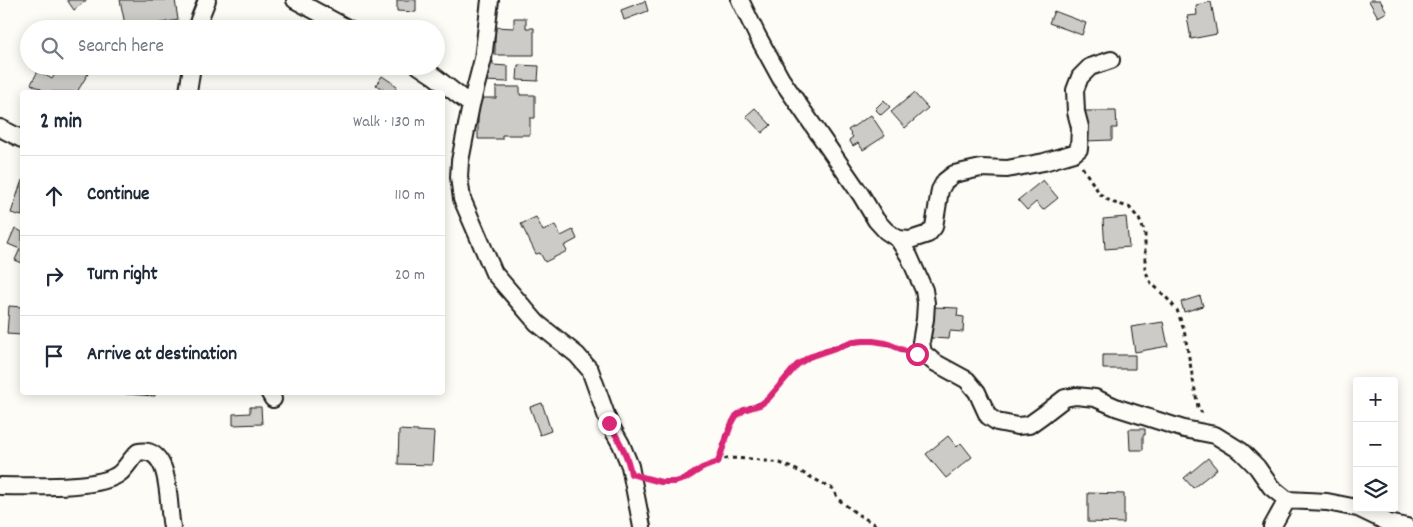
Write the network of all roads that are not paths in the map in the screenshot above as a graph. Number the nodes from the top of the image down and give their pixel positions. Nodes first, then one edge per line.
1 (207, 0) edge
2 (295, 0) edge
3 (490, 0) edge
4 (740, 0) edge
5 (199, 20) edge
6 (332, 20) edge
7 (1111, 60) dead end
8 (191, 75) edge
9 (432, 75) edge
10 (188, 90) edge
11 (471, 105) junction
12 (0, 128) edge
13 (20, 138) edge
14 (898, 238) junction
15 (0, 486) edge
16 (1287, 500) junction
17 (1353, 507) edge
18 (1366, 512) edge
19 (172, 527) edge
20 (642, 527) edge
21 (1272, 527) edge
22 (1407, 527) edge

1 - 5 street
2 - 6 street
3 - 11 street
4 - 14 street
7 - 14 street
8 - 10 street
9 - 11 street
11 - 20 street
12 - 13 street
14 - 16 street
15 - 19 street
16 - 17 street
16 - 21 street
18 - 22 street

